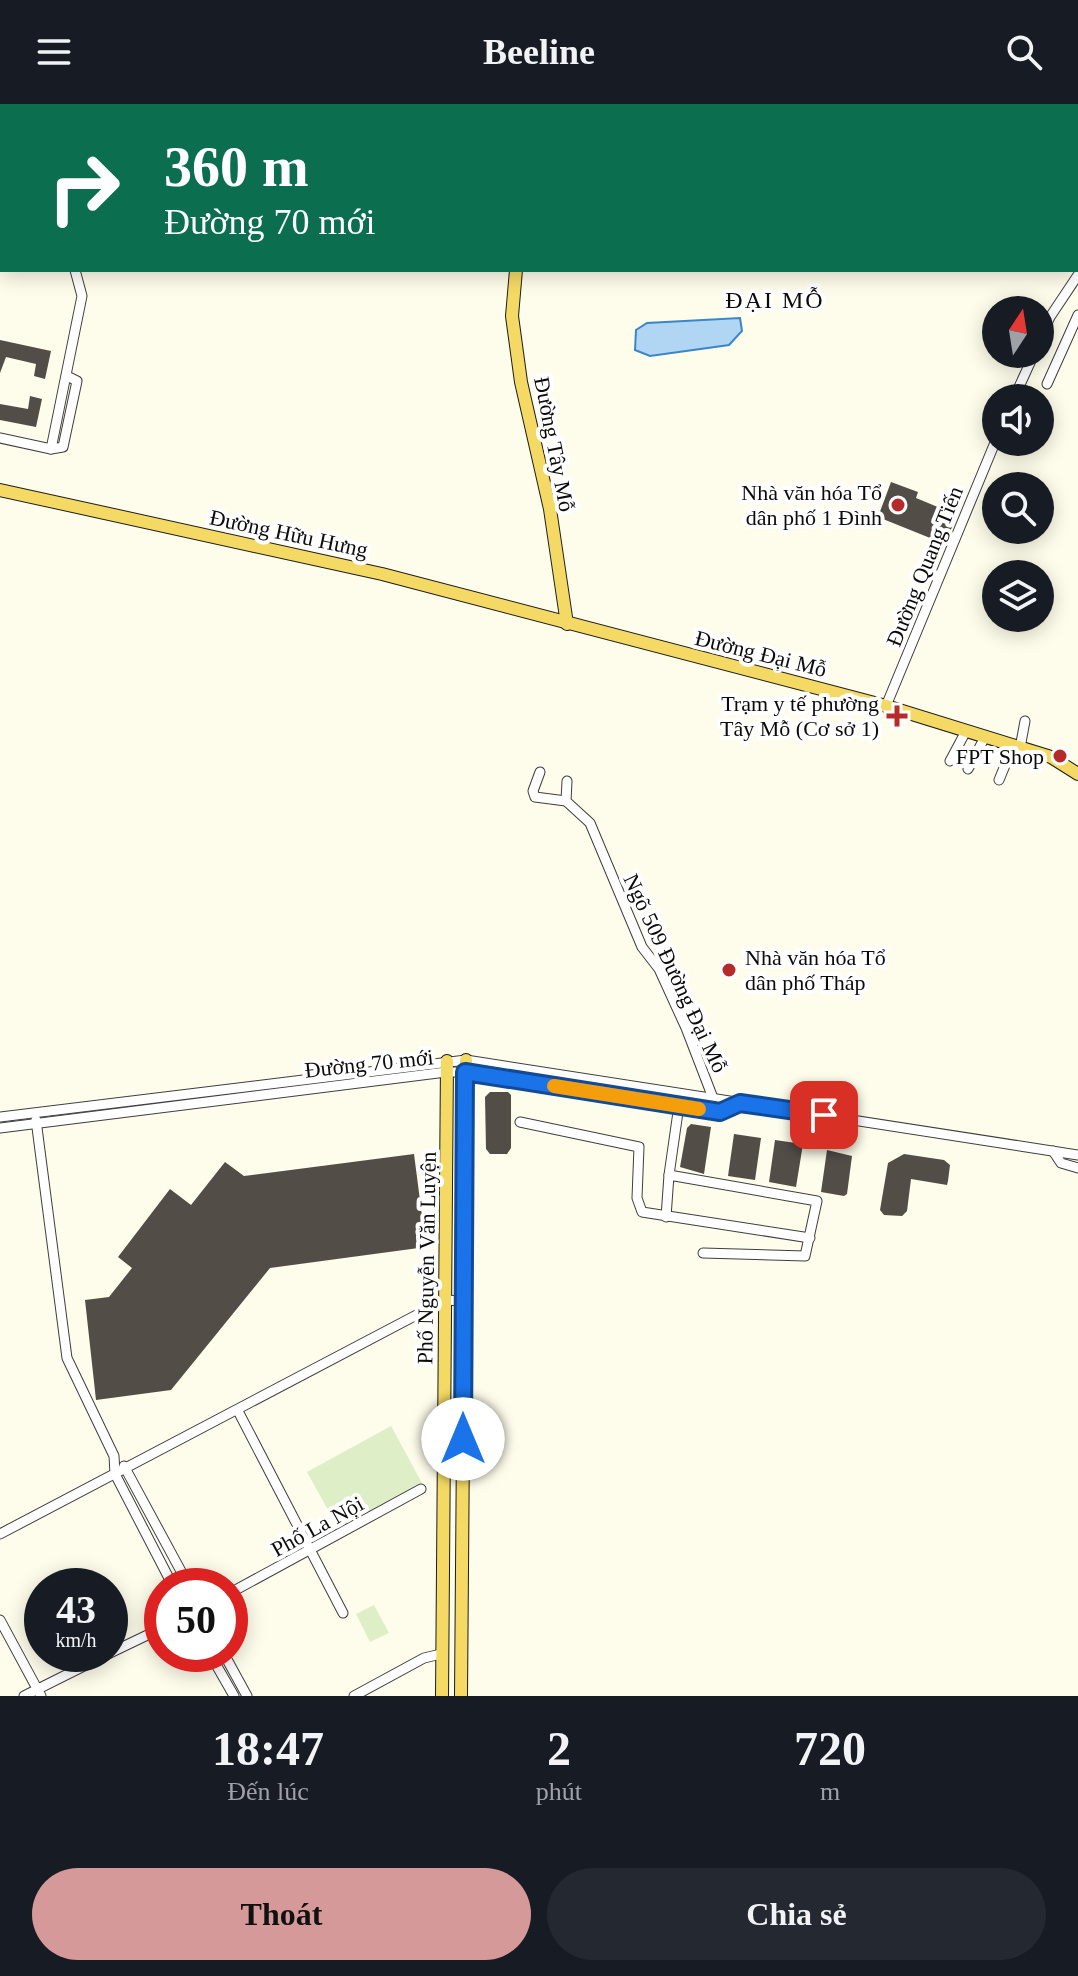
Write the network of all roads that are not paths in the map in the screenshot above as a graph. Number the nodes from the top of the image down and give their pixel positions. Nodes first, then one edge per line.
1 (76, 272) edge
2 (516, 272) edge
3 (1078, 275) edge
4 (1054, 311) edge
5 (1078, 315) edge
6 (1047, 384) dead end
7 (0, 438) edge
8 (989, 456) edge
9 (0, 490) edge
10 (567, 624) junction
11 (886, 706) junction
12 (1025, 721) dead end
13 (966, 731) junction
14 (985, 737) junction
15 (1016, 747) junction
16 (950, 761) dead end
17 (968, 769) dead end
18 (540, 772) dead end
19 (1078, 774) edge
20 (999, 780) dead end
21 (567, 781) dead end
22 (566, 801) junction
23 (465, 1066) junction
24 (447, 1067) junction
25 (713, 1098) junction
26 (740, 1103) junction
27 (679, 1105) junction
28 (0, 1117) edge
29 (35, 1118) junction
30 (520, 1122) dead end
31 (0, 1128) edge
32 (1053, 1151) junction
33 (1076, 1154) edge
34 (1069, 1166) edge
35 (669, 1175) junction
36 (666, 1217) junction
37 (810, 1238) junction
38 (703, 1253) dead end
39 (445, 1300) junction
40 (463, 1301) junction
41 (238, 1411) junction
42 (114, 1456) junction
43 (444, 1467) junction
44 (462, 1467) junction
45 (126, 1468) junction
46 (115, 1474) junction
47 (421, 1489) dead end
48 (443, 1505) junction
49 (462, 1506) junction
50 (0, 1534) edge
51 (311, 1552) junction
52 (164, 1568) edge
53 (179, 1568) edge
54 (248, 1584) edge
55 (343, 1613) dead end
56 (0, 1620) edge
57 (441, 1654) junction
58 (76, 1672) edge
59 (220, 1672) edge
60 (234, 1672) edge
61 (39, 1692) edge
62 (24, 1696) edge
63 (234, 1696) edge
64 (247, 1696) edge
65 (354, 1696) edge
66 (442, 1696) edge
67 (461, 1696) edge

1 - 7 street
2 - 10 main road, Đường Tây Mỗ
3 - 4 street
5 - 6 street
8 - 11 street, Đường Quang Tiến
9 - 10 main road, Đường Hữu Hưng
10 - 11 main road, Đường Đại Mỗ
11 - 13 main road, Đường Đại Mỗ
12 - 15 street
13 - 14 main road, Đường Đại Mỗ
13 - 16 street
14 - 15 main road, Đường Đại Mỗ
14 - 17 street
15 - 19 main road, Đường Đại Mỗ
15 - 20 street
18 - 22 street
21 - 22 street
22 - 25 street, Ngõ 509 Đường Đại Mỗ
23 - 24 street, Đường 70 mới
23 - 25 street, Đường 70 mới
23 - 27 street, Đường 70 mới
23 - 40 main road, Phố Nguyễn Văn Luyện
24 - 29 street, Đường 70 mới
24 - 39 main road, Phố Nguyễn Văn Luyện
25 - 26 street, Đường 70 mới
26 - 27 street, Đường 70 mới
26 - 32 street, Đường 70 mới
27 - 35 street
28 - 29 street
29 - 31 street, Đường 70 mới
29 - 42 street
30 - 36 street
32 - 33 street, Đường 70 mới
32 - 34 street
33 - 34 street
35 - 36 street
35 - 37 street
36 - 37 street
37 - 38 street
39 - 40 street
39 - 41 street
39 - 43 main road, Phố Nguyễn Văn Luyện
40 - 44 main road, Phố Nguyễn Văn Luyện
41 - 45 street
41 - 51 street
42 - 45 street
42 - 46 street
43 - 44 main road
43 - 48 main road, Phố Nguyễn Văn Luyện
44 - 49 main road, Phố Nguyễn Văn Luyện
45 - 46 street
45 - 53 street
46 - 50 street
46 - 52 street
47 - 51 street, Phố La Nội
48 - 49 main road
48 - 57 main road, Phố Nguyễn Văn Luyện
49 - 67 main road, Phố Nguyễn Văn Luyện
51 - 54 street, Phố La Nội
51 - 55 street
56 - 61 street
57 - 65 street
57 - 66 main road, Phố Nguyễn Văn Luyện
58 - 61 street
59 - 63 street
60 - 64 street
61 - 62 street

